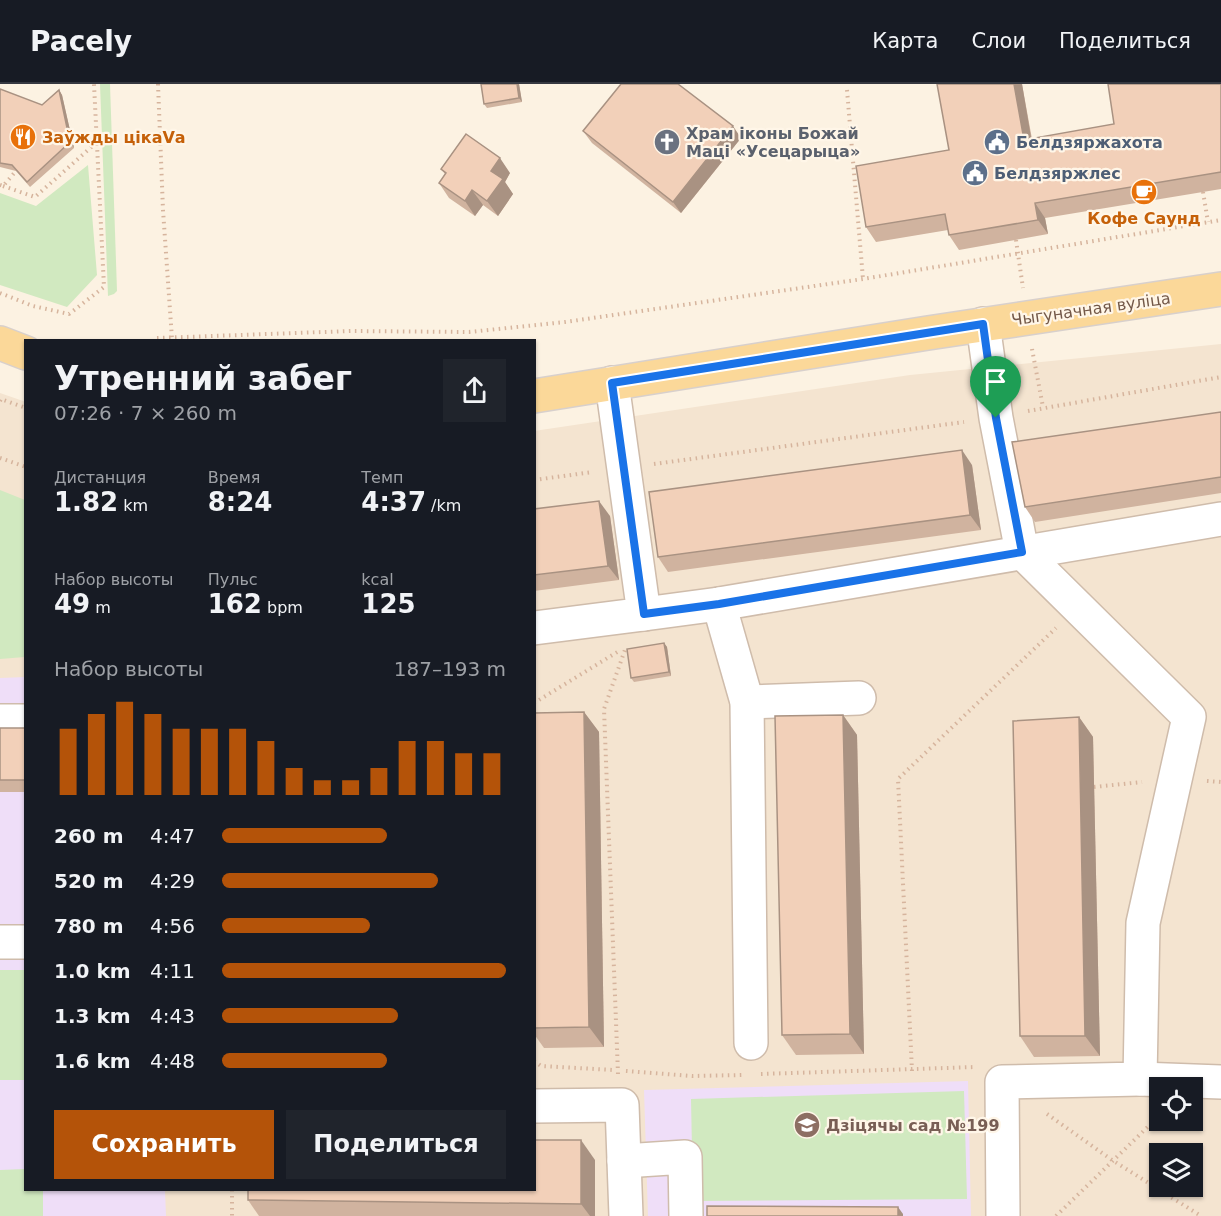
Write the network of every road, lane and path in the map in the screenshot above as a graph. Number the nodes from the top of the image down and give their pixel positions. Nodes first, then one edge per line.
1 (94, 84) edge
2 (158, 84) edge
3 (847, 90) dead end
4 (97, 142) junction
5 (16, 171) edge
6 (2, 186) edge
7 (1203, 192) edge
8 (1221, 220) edge
9 (1208, 222) junction
10 (1016, 240) edge
11 (1018, 253) junction
12 (863, 279) junction
13 (1221, 289) edge
14 (0, 293) edge
15 (983, 324) junction
16 (157, 338) dead end
17 (172, 339) junction
18 (0, 343) edge
19 (24, 352) edge
20 (1221, 377) edge
21 (612, 383) junction
22 (536, 396) edge
23 (0, 401) edge
24 (24, 407) edge
25 (996, 418) junction
26 (0, 458) edge
27 (24, 466) edge
28 (624, 468) junction
29 (536, 480) edge
30 (1221, 519) edge
31 (1022, 552) junction
32 (719, 604) junction
33 (1078, 607) junction
34 (640, 614) junction
35 (536, 628) edge
36 (626, 647) junction
37 (859, 698) dead end
38 (536, 702) edge
39 (747, 702) junction
40 (0, 721) edge
41 (24, 721) edge
42 (0, 942) edge
43 (24, 942) edge
44 (751, 1043) dead end
45 (912, 1071) dead end
46 (1140, 1079) junction
47 (1002, 1082) junction
48 (1221, 1082) edge
49 (622, 1105) junction
50 (536, 1106) edge
51 (1149, 1125) edge
52 (1112, 1160) junction
53 (624, 1161) junction
54 (232, 1191) edge
55 (232, 1216) edge
56 (626, 1216) edge
57 (686, 1216) edge
58 (1004, 1216) edge
59 (1056, 1216) edge
60 (1201, 1216) edge

1 - 4 path
2 - 17 path
3 - 12 path
4 - 6 path
4 - 14 path
5 - 6 path
7 - 9 path
8 - 9 path
9 - 11 path
10 - 11 path
11 - 12 path
12 - 17 path
13 - 15 main road, Чыгуначная вуліца
15 - 21 main road, Чыгуначная вуліца
15 - 25 lane
16 - 17 path
18 - 19 main road
20 - 25 path
21 - 22 main road, Чыгуначная вуліца
21 - 28 lane
23 - 24 path
25 - 28 path
25 - 31 lane
26 - 27 path
28 - 29 path
28 - 34 lane
30 - 31 lane
31 - 32 lane
31 - 33 lane
32 - 34 lane
32 - 39 lane
33 - 45 path
33 - 46 lane
34 - 35 lane
34 - 36 path
36 - 38 path
36 - 49 path
37 - 39 lane
39 - 44 lane
40 - 41 lane
42 - 43 lane
46 - 47 lane
46 - 48 lane
47 - 52 path
47 - 58 lane
49 - 50 lane
49 - 53 lane
51 - 52 path
52 - 59 path
52 - 60 path
53 - 56 lane
53 - 57 lane
54 - 55 path

